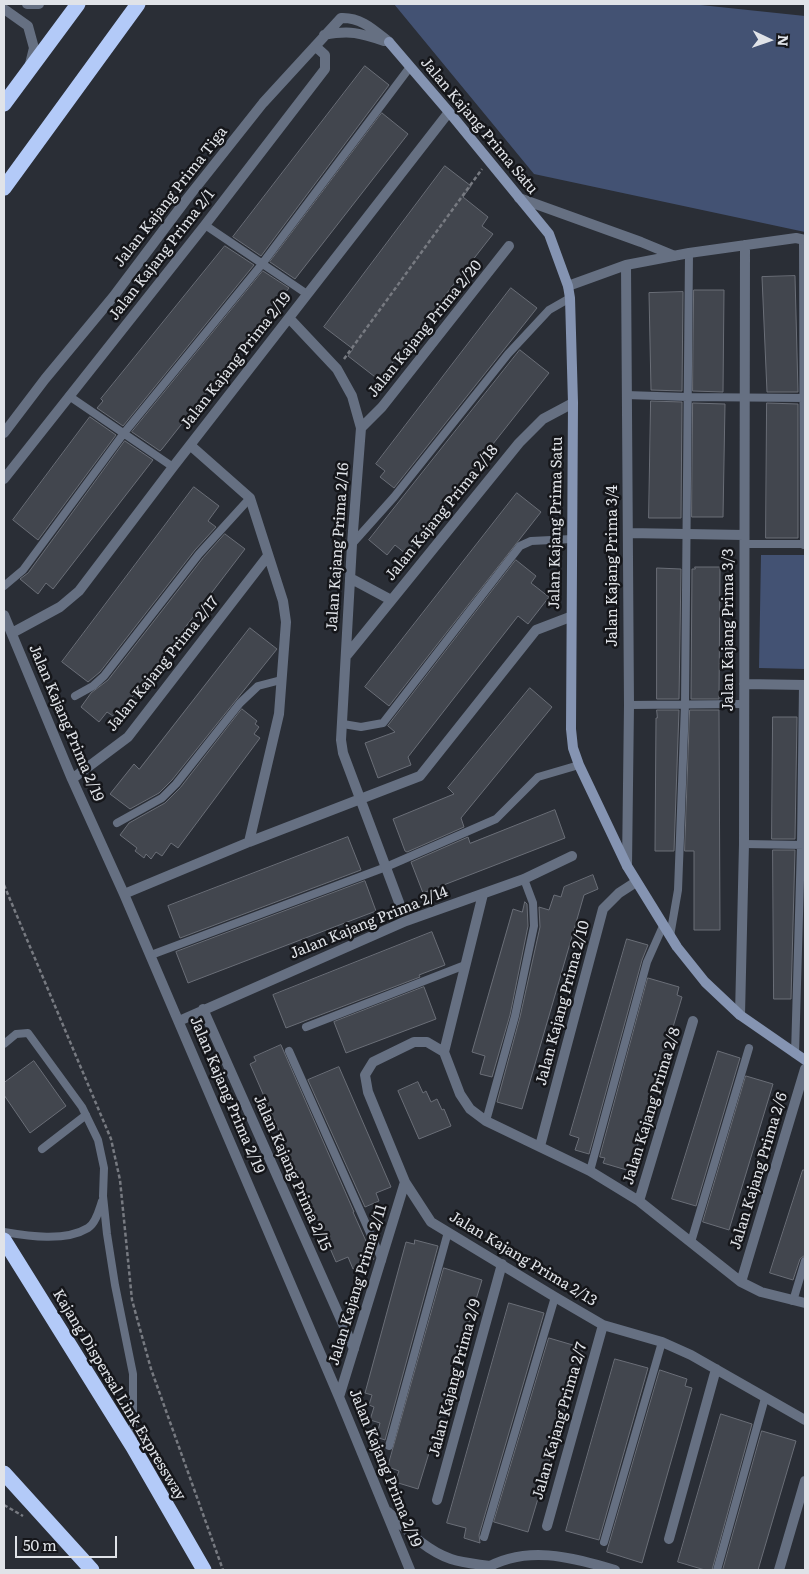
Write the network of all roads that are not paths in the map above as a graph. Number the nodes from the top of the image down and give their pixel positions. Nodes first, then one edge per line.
1 (27, 4) edge
2 (39, 4) edge
3 (78, 4) edge
4 (138, 4) edge
5 (4, 9) edge
6 (324, 35) junction
7 (389, 42) junction
8 (315, 46) junction
9 (410, 67) junction
10 (28, 70) junction
11 (4, 104) edge
12 (450, 112) junction
13 (4, 188) edge
14 (519, 198) junction
15 (205, 225) junction
16 (804, 240) edge
17 (745, 245) junction
18 (509, 246) dead end
19 (689, 253) junction
20 (675, 256) junction
21 (262, 264) junction
22 (626, 265) junction
23 (568, 286) junction
24 (307, 294) junction
25 (570, 298) junction
26 (289, 318) junction
27 (626, 395) junction
28 (69, 396) junction
29 (687, 397) junction
30 (745, 398) junction
31 (805, 398) edge
32 (573, 403) junction
33 (361, 428) junction
34 (4, 433) edge
35 (124, 433) junction
36 (190, 445) junction
37 (173, 466) junction
38 (4, 479) edge
39 (250, 498) junction
40 (628, 532) junction
41 (686, 534) junction
42 (572, 540) junction
43 (744, 540) junction
44 (352, 544) junction
45 (804, 544) edge
46 (268, 556) junction
47 (350, 578) junction
48 (4, 586) edge
49 (391, 600) junction
50 (4, 615) edge
51 (570, 617) junction
52 (12, 633) junction
53 (347, 655) junction
54 (281, 680) junction
55 (744, 684) junction
56 (804, 685) edge
57 (75, 696) dead end
58 (744, 704) junction
59 (629, 705) junction
60 (685, 705) junction
61 (343, 724) junction
62 (579, 765) junction
63 (72, 778) junction
64 (361, 799) junction
65 (117, 824) dead end
66 (249, 842) junction
67 (744, 844) junction
68 (803, 845) edge
69 (572, 856) dead end
70 (626, 866) junction
71 (386, 867) junction
72 (524, 879) junction
73 (636, 882) junction
74 (124, 894) junction
75 (484, 894) junction
76 (406, 921) junction
77 (663, 926) junction
78 (670, 936) junction
79 (151, 956) junction
80 (465, 965) junction
81 (203, 1009) junction
82 (740, 1015) junction
83 (179, 1021) junction
84 (694, 1021) dead end
85 (306, 1027) dead end
86 (4, 1044) edge
87 (749, 1048) dead end
88 (288, 1051) dead end
89 (444, 1052) junction
90 (795, 1054) junction
91 (805, 1060) edge
92 (805, 1069) edge
93 (86, 1115) junction
94 (486, 1121) junction
95 (540, 1146) junction
96 (42, 1150) dead end
97 (590, 1171) junction
98 (406, 1182) junction
99 (103, 1196) junction
100 (639, 1201) junction
101 (4, 1232) edge
102 (448, 1232) junction
103 (4, 1240) edge
104 (691, 1242) junction
105 (382, 1260) junction
106 (805, 1261) edge
107 (502, 1264) junction
108 (741, 1282) junction
109 (555, 1297) junction
110 (793, 1301) junction
111 (805, 1303) edge
112 (603, 1325) junction
113 (662, 1342) junction
114 (354, 1349) junction
115 (716, 1369) junction
116 (340, 1397) junction
117 (765, 1398) junction
118 (805, 1420) edge
119 (389, 1446) dead end
120 (132, 1447) junction
121 (4, 1473) edge
122 (805, 1481) edge
123 (437, 1500) dead end
124 (385, 1509) junction
125 (547, 1526) dead end
126 (484, 1537) dead end
127 (669, 1538) dead end
128 (604, 1542) dead end
129 (486, 1568) edge
130 (92, 1570) edge
131 (204, 1570) edge
132 (410, 1570) edge
133 (614, 1570) edge
134 (717, 1570) edge
135 (779, 1570) edge

1 - 2 street
3 - 10 highway
4 - 13 highway
5 - 10 street
6 - 7 street
6 - 7 street, Jalan Kajang Prima Satu
6 - 8 street, Jalan Kajang Prima Tiga
7 - 9 street, Jalan Kajang Prima Satu
8 - 15 street, Jalan Kajang Prima 2/1
8 - 34 street, Jalan Kajang Prima Tiga
9 - 12 street, Jalan Kajang Prima Satu
9 - 21 lane
10 - 11 highway
12 - 14 street, Jalan Kajang Prima Satu
12 - 24 street, Jalan Kajang Prima 2/19
14 - 20 street
14 - 23 street, Jalan Kajang Prima Satu
15 - 21 lane
15 - 28 street, Jalan Kajang Prima 2/1
16 - 17 street
16 - 31 lane
17 - 19 street
17 - 30 street, Jalan Kajang Prima 3/3
18 - 33 street, Jalan Kajang Prima 2/20
19 - 20 street
19 - 29 lane
20 - 22 street
21 - 24 lane
21 - 35 lane
22 - 23 street
22 - 27 street, Jalan Kajang Prima 3/4
23 - 25 street, Jalan Kajang Prima Satu
24 - 26 street, Jalan Kajang Prima 2/19
25 - 32 street, Jalan Kajang Prima Satu
25 - 44 lane
26 - 33 street, Jalan Kajang Prima 2/16
26 - 36 street, Jalan Kajang Prima 2/19
27 - 29 lane
27 - 40 street, Jalan Kajang Prima 3/4
28 - 35 lane
28 - 38 street, Jalan Kajang Prima 2/1
29 - 30 lane
29 - 41 lane
30 - 31 lane
30 - 43 street, Jalan Kajang Prima 3/3
31 - 45 lane
32 - 42 street, Jalan Kajang Prima Satu
32 - 49 street, Jalan Kajang Prima 2/18
33 - 44 street, Jalan Kajang Prima 2/16
35 - 37 lane
35 - 48 lane
36 - 37 street, Jalan Kajang Prima 2/19
36 - 39 street
37 - 52 street, Jalan Kajang Prima 2/19
39 - 46 street
39 - 57 lane
40 - 41 street
40 - 59 street, Jalan Kajang Prima 3/4
41 - 43 street
41 - 60 lane
42 - 51 street, Jalan Kajang Prima Satu
42 - 61 lane
43 - 45 lane
43 - 55 street, Jalan Kajang Prima 3/3
44 - 47 street, Jalan Kajang Prima 2/16
46 - 54 street
46 - 63 street, Jalan Kajang Prima 2/17
47 - 49 street
47 - 53 street, Jalan Kajang Prima 2/16
49 - 53 street, Jalan Kajang Prima 2/18
50 - 52 street, Jalan Kajang Prima 2/19
51 - 62 street, Jalan Kajang Prima Satu
51 - 64 street
52 - 63 street, Jalan Kajang Prima 2/19
53 - 61 street, Jalan Kajang Prima 2/16
54 - 65 lane
54 - 66 street
55 - 56 street
55 - 58 street, Jalan Kajang Prima 3/3
56 - 68 lane
58 - 60 lane
58 - 67 street, Jalan Kajang Prima 3/3
59 - 60 lane
59 - 70 street, Jalan Kajang Prima 3/4
60 - 78 lane
61 - 64 street, Jalan Kajang Prima 2/16
62 - 70 street, Jalan Kajang Prima Satu
62 - 71 lane
63 - 74 street, Jalan Kajang Prima 2/19
64 - 66 street
64 - 71 street, Jalan Kajang Prima 2/16
66 - 74 street
67 - 68 lane
67 - 82 street, Jalan Kajang Prima 3/3
68 - 90 lane
69 - 72 street, Jalan Kajang Prima 2/14
70 - 73 street, Jalan Kajang Prima Satu
71 - 76 street, Jalan Kajang Prima 2/16
71 - 79 lane
72 - 75 street, Jalan Kajang Prima 2/14
72 - 94 lane
73 - 77 street, Jalan Kajang Prima Satu
73 - 95 street, Jalan Kajang Prima 2/10
74 - 79 street, Jalan Kajang Prima 2/19
75 - 76 street, Jalan Kajang Prima 2/14
75 - 80 street
76 - 81 street, Jalan Kajang Prima 2/14
77 - 78 street, Jalan Kajang Prima Satu
77 - 97 lane
78 - 82 street, Jalan Kajang Prima Satu
79 - 83 street, Jalan Kajang Prima 2/19
80 - 85 lane
80 - 89 street
81 - 83 street, Jalan Kajang Prima 2/14
81 - 114 street, Jalan Kajang Prima 2/15
82 - 90 street, Jalan Kajang Prima Satu
83 - 116 street, Jalan Kajang Prima 2/19
84 - 100 street, Jalan Kajang Prima 2/8
86 - 93 lane
87 - 104 lane
88 - 105 lane
89 - 94 street
89 - 98 street, Jalan Kajang Prima 2/13
90 - 91 street, Jalan Kajang Prima Satu
92 - 108 street, Jalan Kajang Prima 2/6
93 - 96 lane
93 - 99 lane
94 - 95 street
95 - 97 street
97 - 100 street
98 - 102 street, Jalan Kajang Prima 2/13
98 - 105 street, Jalan Kajang Prima 2/11
99 - 101 lane
99 - 120 lane
100 - 104 street
102 - 107 street, Jalan Kajang Prima 2/13
102 - 119 lane
103 - 120 highway, Kajang Dispersal Link Expressway
104 - 108 street
105 - 114 street, Jalan Kajang Prima 2/11
106 - 110 lane
107 - 109 street, Jalan Kajang Prima 2/13
107 - 123 street, Jalan Kajang Prima 2/9
108 - 110 street
109 - 112 street, Jalan Kajang Prima 2/13
109 - 126 lane
110 - 111 street
112 - 113 street, Jalan Kajang Prima 2/13
112 - 125 street, Jalan Kajang Prima 2/7
113 - 115 street, Jalan Kajang Prima 2/13
113 - 128 lane
114 - 116 street, Jalan Kajang Prima 2/11
115 - 117 street, Jalan Kajang Prima 2/13
115 - 127 street
116 - 124 street, Jalan Kajang Prima 2/19
117 - 118 street, Jalan Kajang Prima 2/13
117 - 134 lane
120 - 131 highway, Kajang Dispersal Link Expressway
121 - 130 highway
122 - 135 street
124 - 129 street
124 - 132 street, Jalan Kajang Prima 2/19
129 - 133 street

